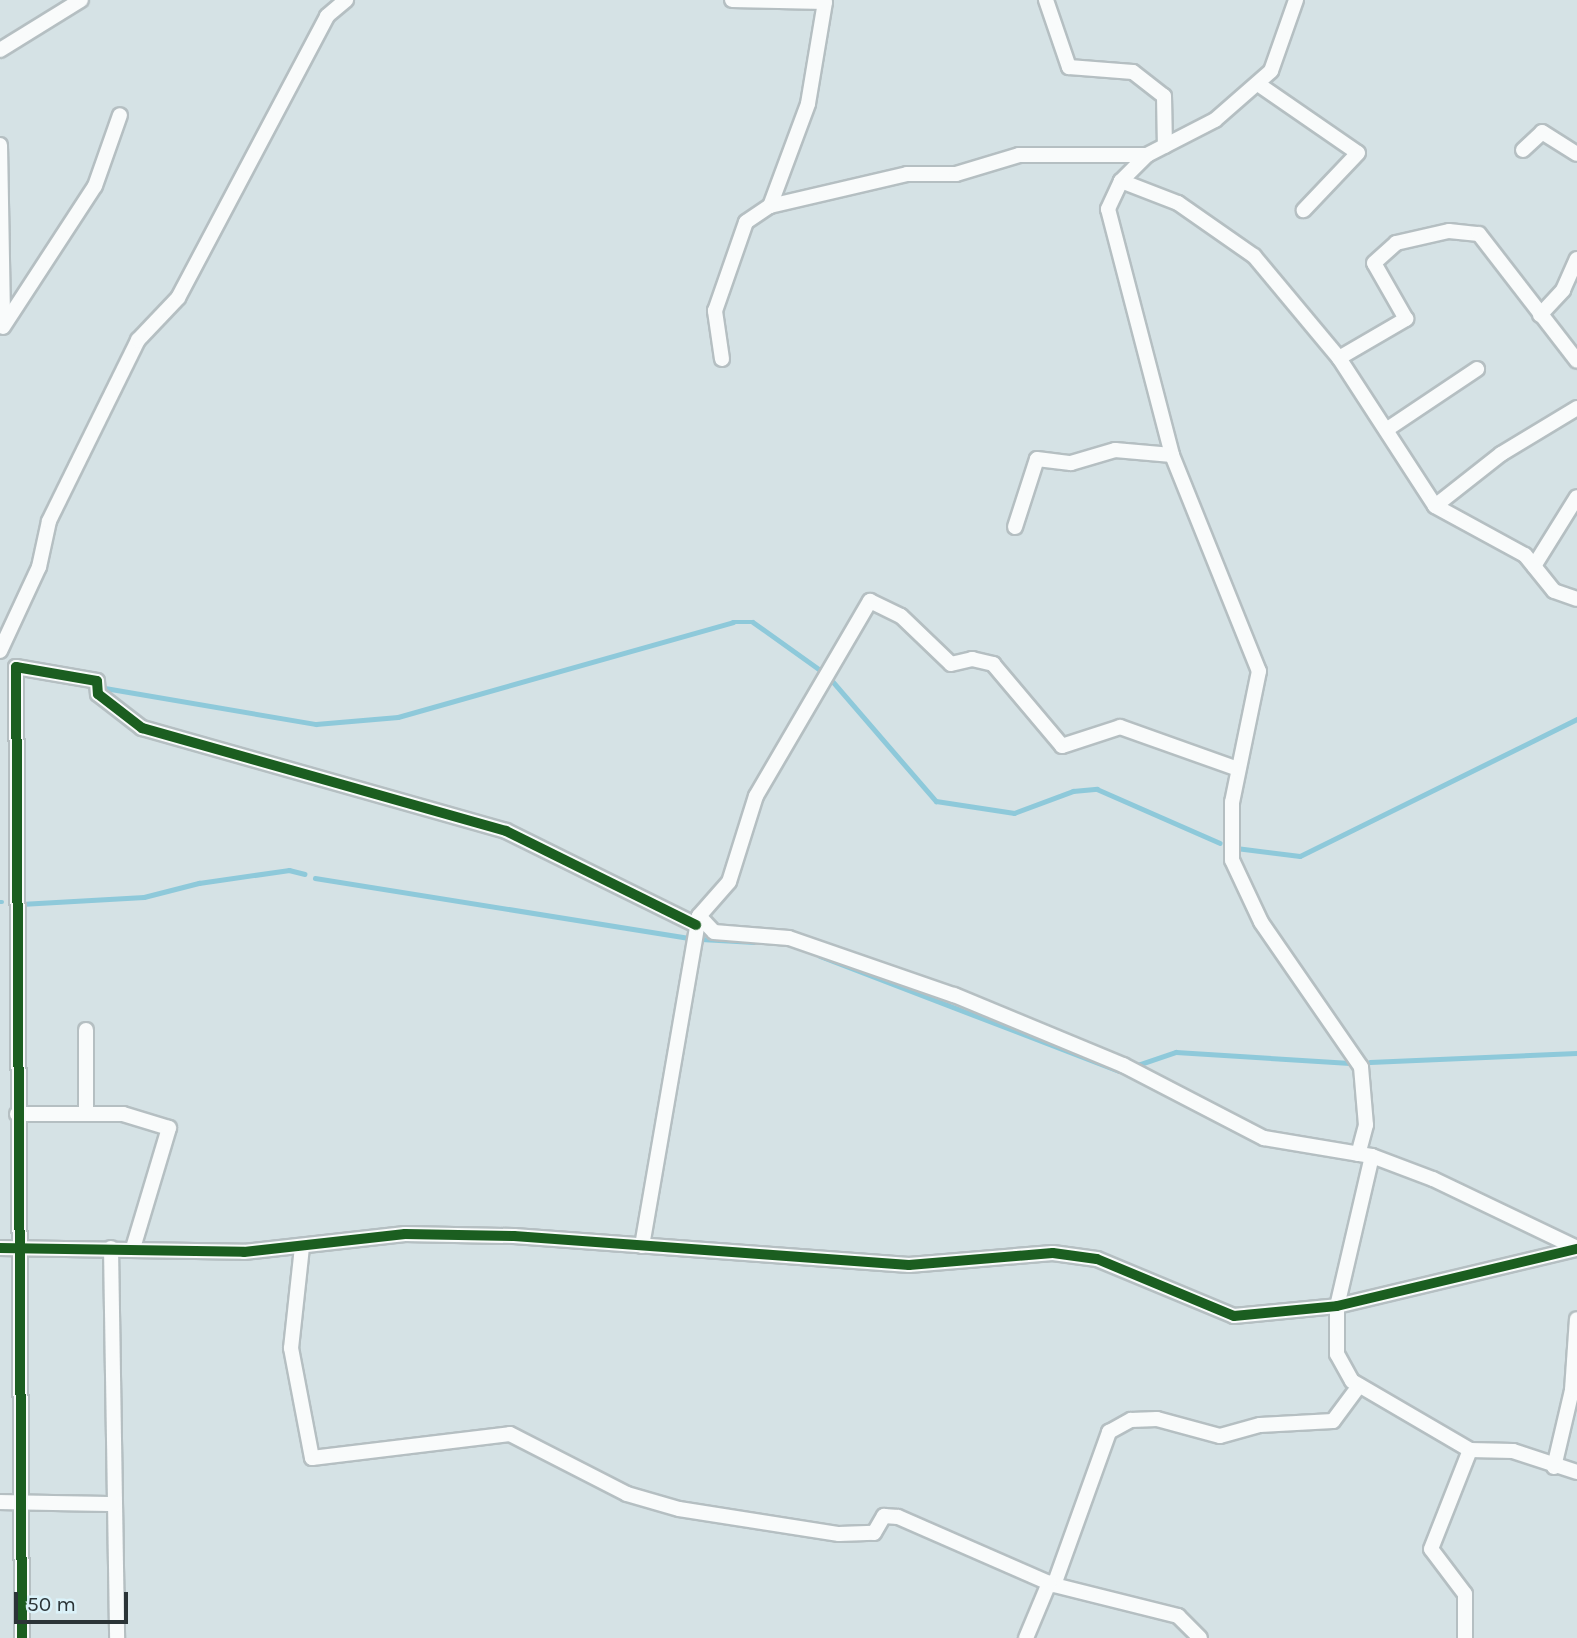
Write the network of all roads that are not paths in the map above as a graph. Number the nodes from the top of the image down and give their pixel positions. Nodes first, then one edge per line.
1 (80, 0) edge
2 (346, 0) edge
3 (732, 0) edge
4 (1296, 0) edge
5 (1044, 1) edge
6 (0, 50) edge
7 (1258, 84) junction
8 (120, 114) dead end
9 (0, 145) edge
10 (1165, 146) junction
11 (1523, 150) dead end
12 (1577, 154) edge
13 (1147, 155) junction
14 (1121, 181) junction
15 (769, 206) junction
16 (1304, 210) dead end
17 (1577, 259) edge
18 (1540, 315) junction
19 (2, 330) edge
20 (1339, 358) junction
21 (722, 359) dead end
22 (1577, 361) edge
23 (1477, 369) dead end
24 (1577, 408) edge
25 (1389, 428) junction
26 (1172, 455) junction
27 (1577, 497) edge
28 (1435, 506) junction
29 (1015, 527) dead end
30 (1534, 566) junction
31 (1577, 599) edge
32 (0, 651) edge
33 (6, 676) edge
34 (1238, 769) junction
35 (6, 910) edge
36 (698, 921) junction
37 (86, 1030) dead end
38 (86, 1112) junction
39 (17, 1114) junction
40 (1365, 1155) junction
41 (642, 1246) junction
42 (302, 1247) junction
43 (0, 1248) edge
44 (18, 1248) junction
45 (111, 1248) junction
46 (133, 1248) junction
47 (1577, 1249) edge
48 (1337, 1306) junction
49 (1577, 1319) edge
50 (1359, 1386) junction
51 (1470, 1450) junction
52 (1554, 1467) junction
53 (1577, 1472) edge
54 (0, 1502) edge
55 (21, 1502) junction
56 (115, 1504) junction
57 (1051, 1584) junction
58 (22, 1638) edge
59 (117, 1638) edge
60 (1026, 1638) edge
61 (1200, 1638) edge
62 (1465, 1638) edge

1 - 6 street
2 - 32 street
3 - 15 street
4 - 7 street
5 - 10 street
7 - 10 street
7 - 16 street
8 - 19 street
9 - 19 street
10 - 13 street
11 - 12 street
13 - 14 street
13 - 15 street
14 - 20 street
14 - 26 street
15 - 21 street
17 - 18 street
18 - 20 street
18 - 22 street
20 - 25 street
23 - 25 street
24 - 28 street
25 - 28 street
26 - 29 street
26 - 34 street
27 - 30 street
28 - 30 street
30 - 31 street
33 - 35 street
33 - 36 street
34 - 36 street
34 - 40 street
35 - 39 street
36 - 40 street
36 - 41 street
37 - 38 street
38 - 39 street
38 - 46 street
39 - 44 street
40 - 47 street
40 - 48 street
41 - 42 street
41 - 48 street
42 - 46 street
42 - 57 street
43 - 44 street
44 - 45 street
44 - 55 street
45 - 46 street
45 - 56 street
47 - 48 street
48 - 50 street
49 - 52 street
50 - 51 street
50 - 57 street
51 - 52 street
51 - 62 street
52 - 53 street
54 - 55 street
55 - 56 street
55 - 58 street
56 - 59 street
57 - 60 street
57 - 61 street

